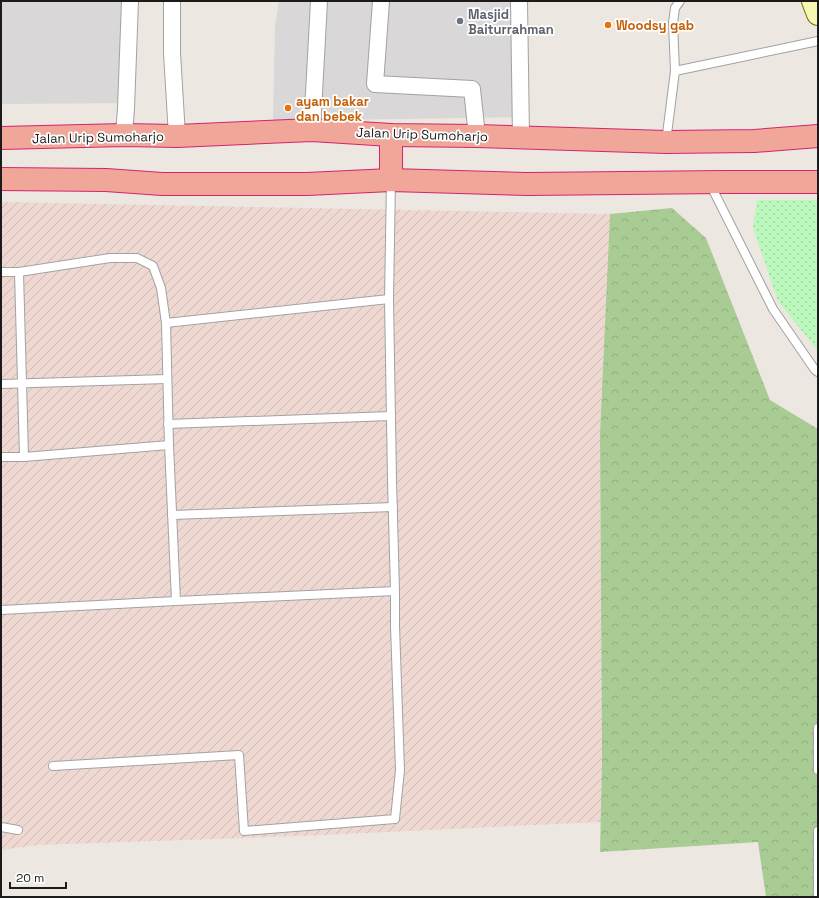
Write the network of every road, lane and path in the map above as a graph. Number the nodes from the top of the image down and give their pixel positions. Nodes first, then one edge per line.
1 (130, 1) edge
2 (172, 1) edge
3 (319, 1) edge
4 (381, 1) edge
5 (519, 1) edge
6 (680, 1) edge
7 (814, 1) edge
8 (818, 14) edge
9 (818, 41) edge
10 (675, 71) junction
11 (312, 130) junction
12 (124, 135) junction
13 (391, 135) junction
14 (177, 136) junction
15 (477, 136) junction
16 (818, 136) edge
17 (521, 137) junction
18 (1, 138) edge
19 (666, 142) junction
20 (1, 179) edge
21 (391, 180) junction
22 (708, 182) junction
23 (818, 182) edge
24 (1, 272) edge
25 (19, 272) junction
26 (389, 299) junction
27 (166, 324) junction
28 (818, 372) edge
29 (167, 379) junction
30 (22, 383) junction
31 (1, 384) edge
32 (391, 416) junction
33 (168, 424) junction
34 (169, 445) junction
35 (1, 457) edge
36 (24, 457) junction
37 (393, 507) junction
38 (172, 515) junction
39 (395, 591) junction
40 (176, 601) junction
41 (1, 610) edge
42 (818, 728) edge
43 (53, 766) dead end
44 (818, 770) edge
45 (1, 827) edge
46 (18, 830) dead end
47 (818, 831) edge
48 (818, 897) edge

1 - 12 street
2 - 14 street
3 - 11 street
4 - 15 street
5 - 17 street
6 - 10 lane
7 - 8 main road
9 - 10 lane
10 - 19 lane
11 - 13 highway, Jalan Urip Sumoharjo
11 - 14 highway, Jalan Urip Sumoharjo
12 - 14 highway, Jalan Urip Sumoharjo
12 - 18 highway, Jalan Urip Sumoharjo
13 - 15 highway, Jalan Urip Sumoharjo
13 - 21 highway
15 - 17 highway, Jalan Urip Sumoharjo
16 - 19 highway, Jalan Urip Sumoharjo
17 - 19 highway, Jalan Urip Sumoharjo
20 - 21 highway
21 - 22 highway
21 - 26 lane
22 - 23 highway
22 - 28 lane
24 - 25 lane
25 - 27 lane
25 - 30 lane
26 - 27 lane
26 - 32 lane
27 - 29 lane
29 - 30 lane
29 - 33 lane
30 - 31 lane
30 - 36 lane
32 - 33 lane
32 - 37 lane
33 - 34 lane
34 - 36 lane
34 - 38 lane
35 - 36 lane
37 - 38 lane
37 - 39 lane
38 - 40 lane
39 - 40 lane
39 - 43 lane
40 - 41 lane
42 - 44 lane
45 - 46 lane
47 - 48 lane

